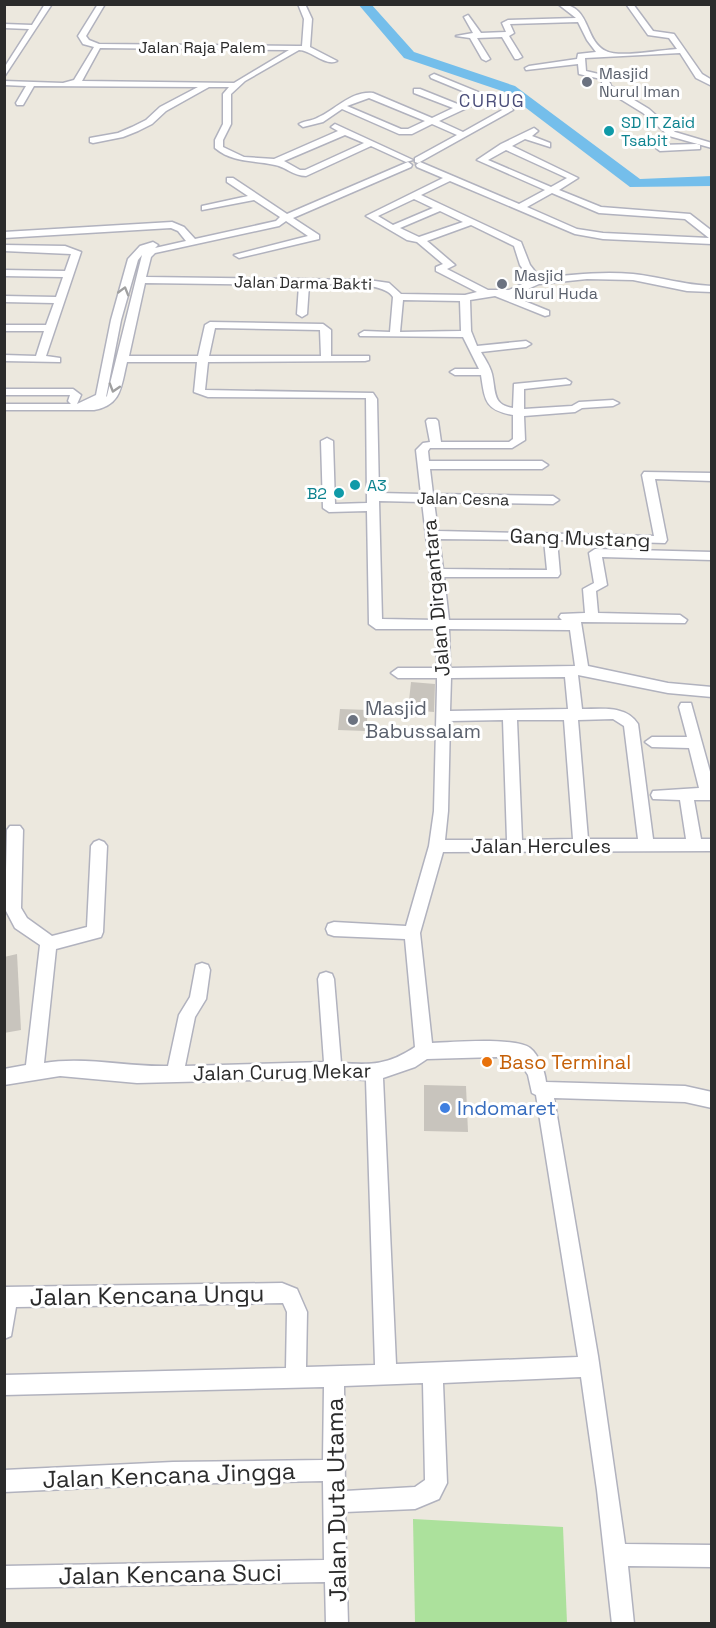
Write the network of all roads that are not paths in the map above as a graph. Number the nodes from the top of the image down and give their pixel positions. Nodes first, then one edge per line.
1 (49, 4) edge
2 (102, 4) edge
3 (301, 4) edge
4 (561, 4) edge
5 (629, 4) edge
6 (468, 17) dead end
7 (580, 20) junction
8 (4, 26) edge
9 (35, 27) junction
10 (504, 34) junction
11 (475, 35) junction
12 (460, 36) dead end
13 (98, 46) junction
14 (297, 48) junction
15 (306, 48) junction
16 (682, 51) junction
17 (603, 54) junction
18 (518, 57) dead end
19 (486, 59) dead end
20 (333, 61) dead end
21 (581, 61) junction
22 (530, 68) dead end
23 (4, 75) edge
24 (435, 76) dead end
25 (711, 78) edge
26 (702, 79) junction
27 (4, 83) edge
28 (76, 83) junction
29 (210, 83) junction
30 (31, 84) junction
31 (711, 84) edge
32 (237, 85) junction
33 (417, 91) dead end
34 (484, 97) junction
35 (20, 104) dead end
36 (341, 106) junction
37 (459, 108) junction
38 (321, 121) junction
39 (434, 121) junction
40 (303, 124) dead end
41 (534, 130) dead end
42 (344, 132) junction
43 (464, 135) junction
44 (525, 136) junction
45 (93, 141) dead end
46 (371, 143) junction
47 (547, 145) dead end
48 (711, 146) edge
49 (504, 147) junction
50 (660, 148) dead end
51 (278, 162) junction
52 (414, 162) junction
53 (450, 178) junction
54 (230, 180) dead end
55 (552, 191) junction
56 (413, 195) junction
57 (257, 197) junction
58 (205, 208) dead end
59 (440, 208) junction
60 (518, 208) junction
61 (285, 218) junction
62 (471, 222) junction
63 (393, 228) junction
64 (4, 235) edge
65 (711, 236) edge
66 (191, 240) junction
67 (420, 240) junction
68 (711, 241) edge
69 (4, 248) edge
70 (239, 255) dead end
71 (4, 273) edge
72 (68, 274) junction
73 (142, 280) junction
74 (537, 281) junction
75 (304, 282) junction
76 (711, 289) edge
77 (486, 293) junction
78 (499, 294) junction
79 (398, 297) junction
80 (465, 298) junction
81 (4, 299) edge
82 (59, 300) junction
83 (212, 313) dead end
84 (545, 313) dead end
85 (302, 314) dead end
86 (116, 320) junction
87 (132, 320) junction
88 (210, 325) junction
89 (4, 328) edge
90 (49, 328) junction
91 (364, 334) dead end
92 (467, 334) junction
93 (395, 335) junction
94 (526, 344) dead end
95 (475, 349) junction
96 (4, 358) edge
97 (123, 358) junction
98 (204, 358) junction
99 (365, 358) dead end
100 (40, 359) junction
101 (326, 359) junction
102 (56, 360) dead end
103 (455, 372) dead end
104 (486, 372) junction
105 (566, 382) dead end
106 (4, 392) edge
107 (4, 400) edge
108 (74, 401) junction
109 (613, 403) dead end
110 (4, 407) edge
111 (518, 412) junction
112 (432, 421) dead end
113 (327, 441) dead end
114 (436, 445) junction
115 (424, 465) junction
116 (542, 465) dead end
117 (711, 477) edge
118 (428, 499) junction
119 (553, 500) dead end
120 (374, 502) junction
121 (431, 535) junction
122 (550, 536) junction
123 (711, 556) edge
124 (436, 573) junction
125 (592, 618) junction
126 (442, 620) junction
127 (680, 620) dead end
128 (573, 621) junction
129 (577, 671) junction
130 (398, 673) dead end
131 (444, 673) junction
132 (711, 692) edge
133 (686, 708) dead end
134 (510, 715) junction
135 (574, 715) junction
136 (443, 716) junction
137 (652, 742) dead end
138 (695, 743) junction
139 (710, 794) edge
140 (658, 795) dead end
141 (686, 795) junction
142 (15, 830) dead end
143 (711, 845) edge
144 (99, 846) dead end
145 (437, 846) junction
146 (515, 846) junction
147 (580, 846) junction
148 (646, 846) junction
149 (695, 846) junction
150 (334, 929) dead end
151 (412, 933) junction
152 (50, 943) junction
153 (202, 970) dead end
154 (326, 979) dead end
155 (424, 1051) junction
156 (333, 1070) junction
157 (34, 1071) junction
158 (374, 1072) junction
159 (175, 1074) junction
160 (4, 1077) edge
161 (544, 1090) junction
162 (711, 1100) edge
163 (6, 1296) edge
164 (4, 1329) edge
165 (589, 1367) junction
166 (433, 1373) junction
167 (386, 1374) junction
168 (334, 1377) junction
169 (296, 1378) junction
170 (4, 1384) edge
171 (334, 1470) junction
172 (4, 1481) edge
173 (334, 1503) junction
174 (616, 1555) junction
175 (711, 1556) edge
176 (336, 1571) junction
177 (4, 1576) edge
178 (337, 1623) edge
179 (623, 1623) edge

1 - 9 street
2 - 13 street
3 - 15 street
4 - 7 street
5 - 16 street
6 - 11 street
7 - 10 street
7 - 17 street
8 - 9 street
9 - 23 street
10 - 11 street
10 - 18 street
11 - 12 street
11 - 19 street
13 - 14 street, Jalan Raja Palem
13 - 28 street
14 - 15 street, Jalan Raja Palem
14 - 32 street
15 - 20 street
16 - 17 street
16 - 26 street
17 - 21 street
21 - 22 street
21 - 48 street
24 - 34 street
25 - 26 street
26 - 31 street
27 - 30 street
28 - 29 street
28 - 30 street
29 - 32 street
29 - 45 street
30 - 35 street
32 - 51 street
33 - 37 street
34 - 37 street
34 - 43 street
36 - 38 street
36 - 39 street
36 - 39 street
37 - 39 street
38 - 40 street
38 - 42 street
39 - 43 street
41 - 44 street
42 - 46 street
42 - 51 street
43 - 52 street
44 - 47 street
44 - 49 street
46 - 51 street
46 - 52 street
48 - 50 street
49 - 55 street
49 - 55 street
52 - 53 street
52 - 61 street
53 - 56 street
53 - 60 street
54 - 57 street
55 - 60 street
55 - 65 street
56 - 59 street
56 - 63 street
57 - 58 street
57 - 61 street
59 - 62 street
59 - 63 street
60 - 68 street
61 - 66 street
61 - 70 street
62 - 67 street
62 - 74 street
63 - 67 street
64 - 66 street
66 - 73 street
86 -> 66 street
67 - 77 street
69 - 72 street
71 - 72 street
72 - 82 street
73 - 75 street, Jalan Darma Bakti
73 - 87 street
74 - 76 street
74 - 78 street
75 - 79 street, Jalan Darma Bakti
75 - 85 street
77 - 78 street
77 - 80 street
78 - 84 street
79 - 80 street, Jalan Darma Bakti
79 - 93 street
80 - 92 street
81 - 82 street
82 - 90 street
83 - 88 street
86 - 87 street
86 - 108 street
87 - 97 street
88 - 98 street
88 - 101 street
89 - 90 street
90 - 100 street
91 - 93 street
92 - 93 street
92 - 95 street
94 - 95 street
95 - 104 street
96 - 100 street
97 - 98 street
97 -> 110 street
98 - 101 street
98 - 120 street
99 - 101 street
100 - 102 street
103 - 104 street
104 - 111 street
105 - 111 street
106 - 108 street
107 - 108 street
109 - 111 street
111 - 114 street
112 - 114 street
113 - 120 street, Jalan Cesna
114 - 115 street
115 - 116 street
115 - 118 street, Jalan Dirgantara
117 - 122 street, Gang Mustang
118 - 119 street, Jalan Cesna
118 - 120 street, Jalan Cesna
118 - 121 street, Jalan Dirgantara
120 - 126 street, Jalan Dirgantara
121 - 122 street, Gang Mustang
121 - 124 street, Jalan Dirgantara
122 - 124 street
123 - 125 street
124 - 126 street, Jalan Dirgantara
125 - 127 street
125 - 128 street
126 - 128 street
126 - 131 street, Jalan Dirgantara
128 - 129 street
129 - 131 street
129 - 132 street
129 - 135 street
130 - 131 street
131 - 136 street, Jalan Dirgantara
133 - 138 street
134 - 135 street
134 - 136 street
134 - 146 street
135 - 147 street
135 - 148 street
136 - 145 street, Jalan Dirgantara
137 - 138 street
138 - 139 street
139 - 141 street
140 - 141 street
141 - 149 street
142 - 152 street
143 - 149 street, Jalan Hercules
144 - 152 street
145 - 146 street, Jalan Hercules
145 - 151 street, Jalan Dirgantara
146 - 147 street, Jalan Hercules
147 - 148 street, Jalan Hercules
148 - 149 street, Jalan Hercules
150 - 151 street
151 - 155 street, Jalan Dirgantara
152 - 157 street
153 - 159 street
154 - 156 street
155 - 158 street, Jalan Curug Mekar
155 - 161 street, Jalan Curug Mekar
156 - 158 street, Jalan Curug Mekar
156 - 159 street, Jalan Curug Mekar
157 - 159 street, Jalan Curug Mekar
157 - 160 street, Jalan Curug Mekar
158 - 167 street
161 - 162 street
161 - 165 street
163 - 164 street
163 - 169 street, Jalan Kencana Ungu
165 - 166 street
165 - 174 street
166 - 167 street
166 - 173 street
167 - 168 street
168 - 169 street
168 - 171 street, Jalan Duta Utama
169 - 170 street
171 - 172 street, Jalan Kencana Jingga
171 - 173 street, Jalan Duta Utama
173 - 176 street, Jalan Duta Utama
174 - 175 street
174 - 179 street
176 - 177 street, Jalan Kencana Suci
176 - 178 street, Jalan Duta Utama

